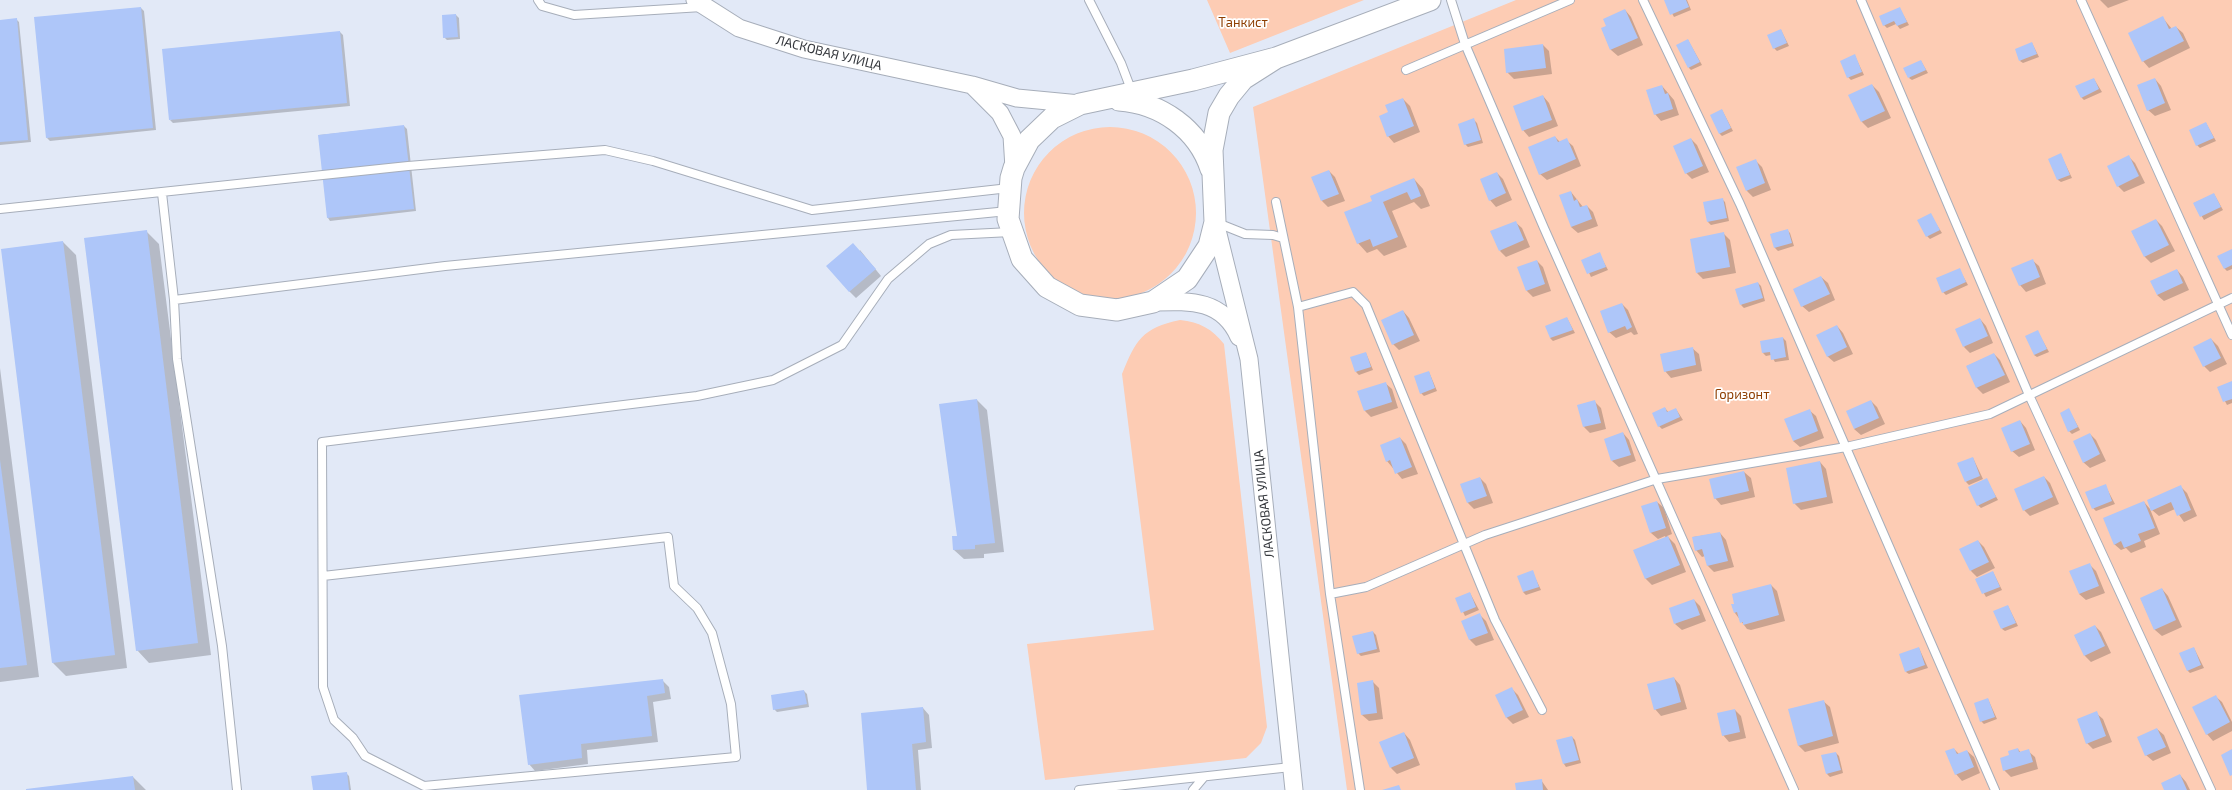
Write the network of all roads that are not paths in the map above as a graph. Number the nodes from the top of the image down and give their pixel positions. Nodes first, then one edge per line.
1 (538, 0) edge
2 (1089, 0) edge
3 (1430, 0) edge
4 (1451, 0) edge
5 (1570, 0) edge
6 (1643, 0) edge
7 (1861, 0) edge
8 (2081, 0) edge
9 (700, 3) edge
10 (1465, 44) junction
11 (1276, 58) junction
12 (1406, 70) dead end
13 (972, 85) junction
14 (1133, 93) junction
15 (1105, 99) junction
16 (1080, 104) junction
17 (1214, 177) junction
18 (1012, 178) junction
19 (162, 193) junction
20 (1276, 202) dead end
21 (0, 209) edge
22 (1009, 211) junction
23 (1215, 222) junction
24 (1013, 232) junction
25 (1283, 238) junction
26 (2232, 298) edge
27 (174, 300) junction
28 (1153, 302) junction
29 (2218, 305) junction
30 (1298, 307) junction
31 (2232, 335) edge
32 (1249, 359) junction
33 (2029, 395) junction
34 (1846, 448) junction
35 (1657, 479) junction
36 (1464, 544) junction
37 (322, 576) junction
38 (1330, 594) junction
39 (1542, 710) dead end
40 (1291, 767) junction
41 (1204, 777) junction
42 (237, 790) edge
43 (1079, 790) edge
44 (1193, 790) edge
45 (1294, 790) edge
46 (1360, 790) edge
47 (1794, 790) edge
48 (1996, 790) edge
49 (2211, 790) edge

1 - 9 lane
2 - 14 lane
3 - 11 street
4 - 10 lane
5 - 10 lane
6 - 34 lane
7 - 33 lane
8 - 29 lane
9 - 13 street, ЛАСКОВАЯ УЛИЦА
10 - 12 lane
10 - 35 lane
11 - 14 street
11 - 17 street
13 - 16 street, ЛАСКОВАЯ УЛИЦА
13 - 18 street
14 - 15 street
15 - 16 street
15 - 17 street
16 - 18 street
17 - 23 street
18 - 19 lane
18 - 22 street
19 - 21 lane
19 - 27 lane
20 - 25 lane
22 - 24 street
22 - 27 lane
23 - 25 lane
23 - 28 street
23 - 32 street, ЛАСКОВАЯ УЛИЦА
24 - 28 street
24 - 37 lane
25 - 30 lane
26 - 29 lane
27 - 42 lane
28 - 32 street
29 - 31 lane
29 - 33 lane
30 - 36 lane
30 - 38 lane
32 - 40 street, ЛАСКОВАЯ УЛИЦА
33 - 34 lane
33 - 49 lane
34 - 35 lane
34 - 48 lane
35 - 36 lane
35 - 47 lane
36 - 38 lane
36 - 39 lane
37 - 37 lane
38 - 46 lane
40 - 41 lane
40 - 45 street, ЛАСКОВАЯ УЛИЦА
41 - 43 lane
41 - 44 lane

